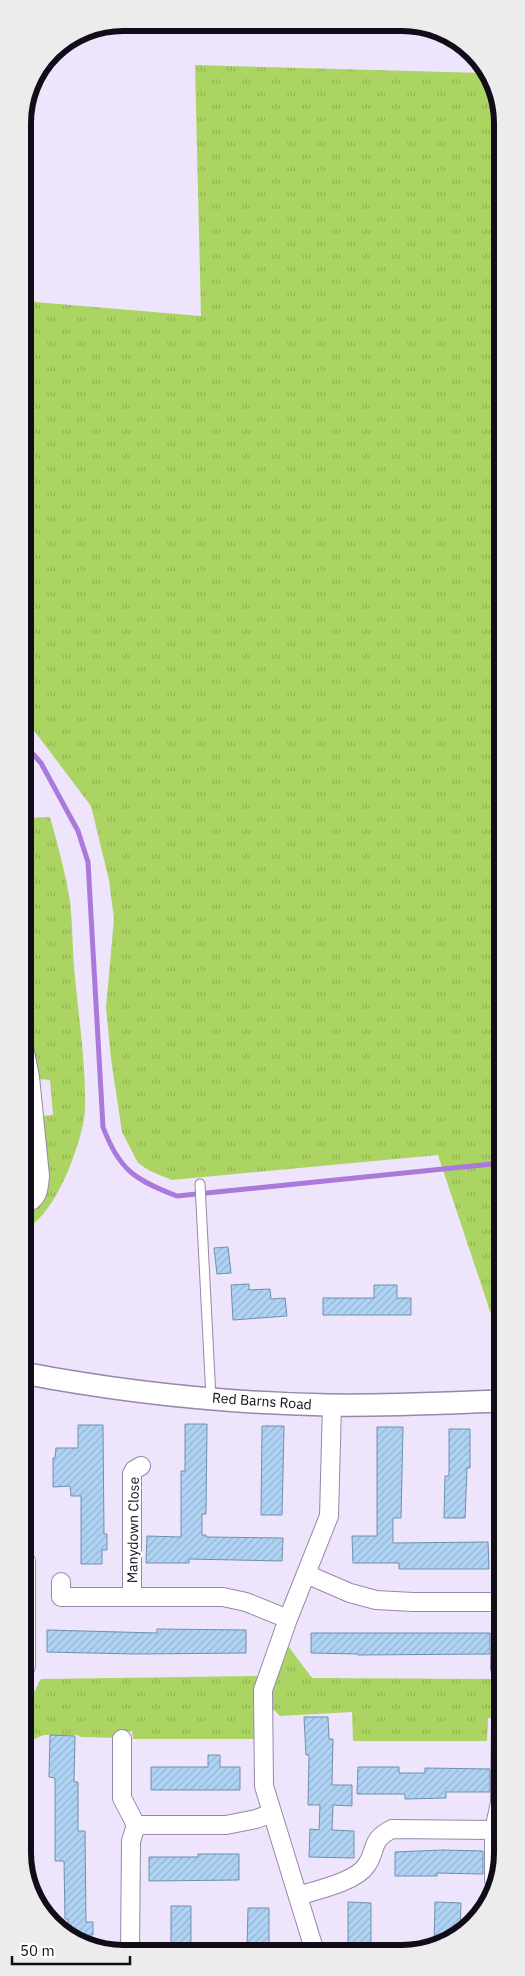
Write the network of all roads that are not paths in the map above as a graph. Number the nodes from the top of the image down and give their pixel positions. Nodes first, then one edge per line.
1 (31, 1087) edge
2 (200, 1184) dead end
3 (31, 1201) edge
4 (31, 1374) edge
5 (211, 1398) junction
6 (494, 1401) edge
7 (332, 1405) junction
8 (141, 1466) dead end
9 (306, 1574) junction
10 (61, 1582) dead end
11 (132, 1597) junction
12 (494, 1602) edge
13 (288, 1619) junction
14 (122, 1739) dead end
15 (272, 1813) junction
16 (136, 1825) junction
17 (494, 1830) joint
18 (494, 1858) edge
19 (298, 1896) junction
20 (130, 1945) edge
21 (313, 1945) edge

1 - 3 street
2 - 5 lane
4 - 5 street, Red Barns Road
5 - 7 street, Red Barns Road
6 - 7 street, Red Barns Road
7 - 9 street
8 - 11 street, Manydown Close
9 - 12 street
9 - 13 street
10 - 11 street, Manydown Close
11 - 13 street, Manydown Close
13 - 15 street
14 - 16 street
15 - 16 street
15 - 19 street
16 - 20 street
17 - 18 street
17 - 19 street
19 - 21 street

